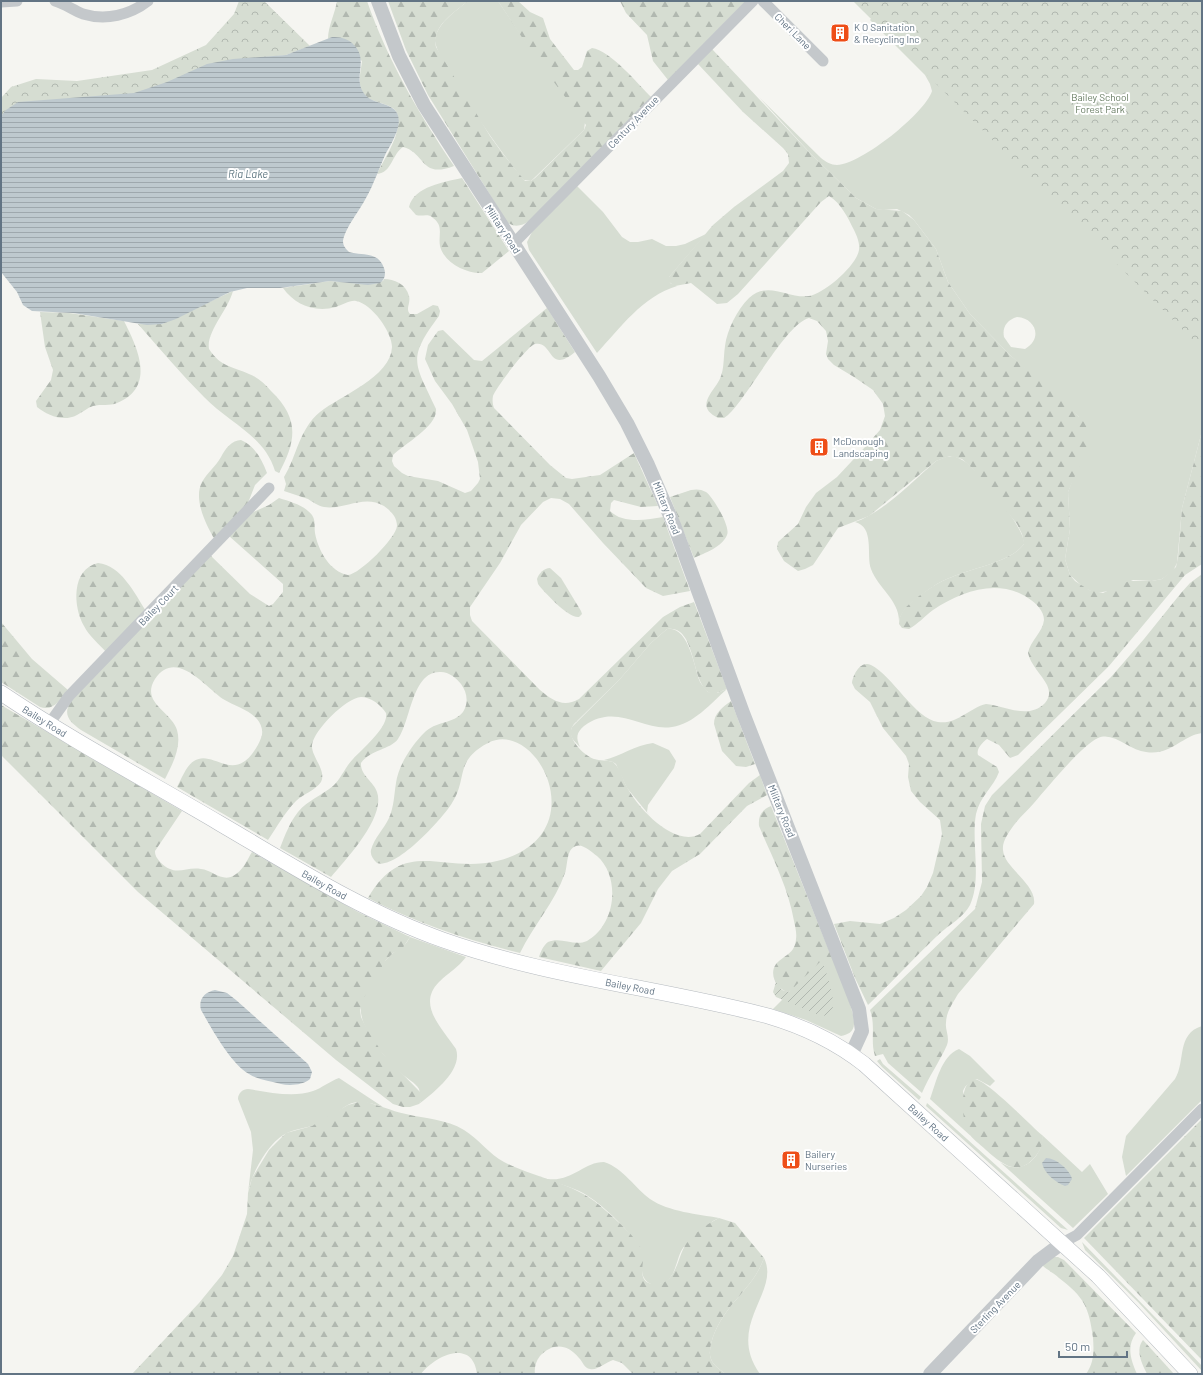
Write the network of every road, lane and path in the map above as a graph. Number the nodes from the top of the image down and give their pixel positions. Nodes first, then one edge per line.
1 (17, 1) edge
2 (55, 1) edge
3 (148, 1) edge
4 (378, 1) edge
5 (753, 1) edge
6 (763, 1) edge
7 (1, 2) edge
8 (823, 61) dead end
9 (513, 244) junction
10 (269, 488) dead end
11 (1, 693) edge
12 (49, 724) junction
13 (852, 1055) junction
14 (1202, 1109) edge
15 (1062, 1243) junction
16 (930, 1374) edge
17 (1190, 1374) edge

1 - 7 street
2 - 3 street
4 - 9 street, Military Road
5 - 9 street, Century Avenue
6 - 8 street, Cheri Lane
9 - 13 street, Military Road
10 - 12 street, Bailey Court
11 - 12 main road, Bailey Road
12 - 13 main road, Bailey Road
13 - 15 main road, Bailey Road
14 - 15 street
15 - 16 street, Sterling Avenue
15 - 17 main road, Bailey Road

